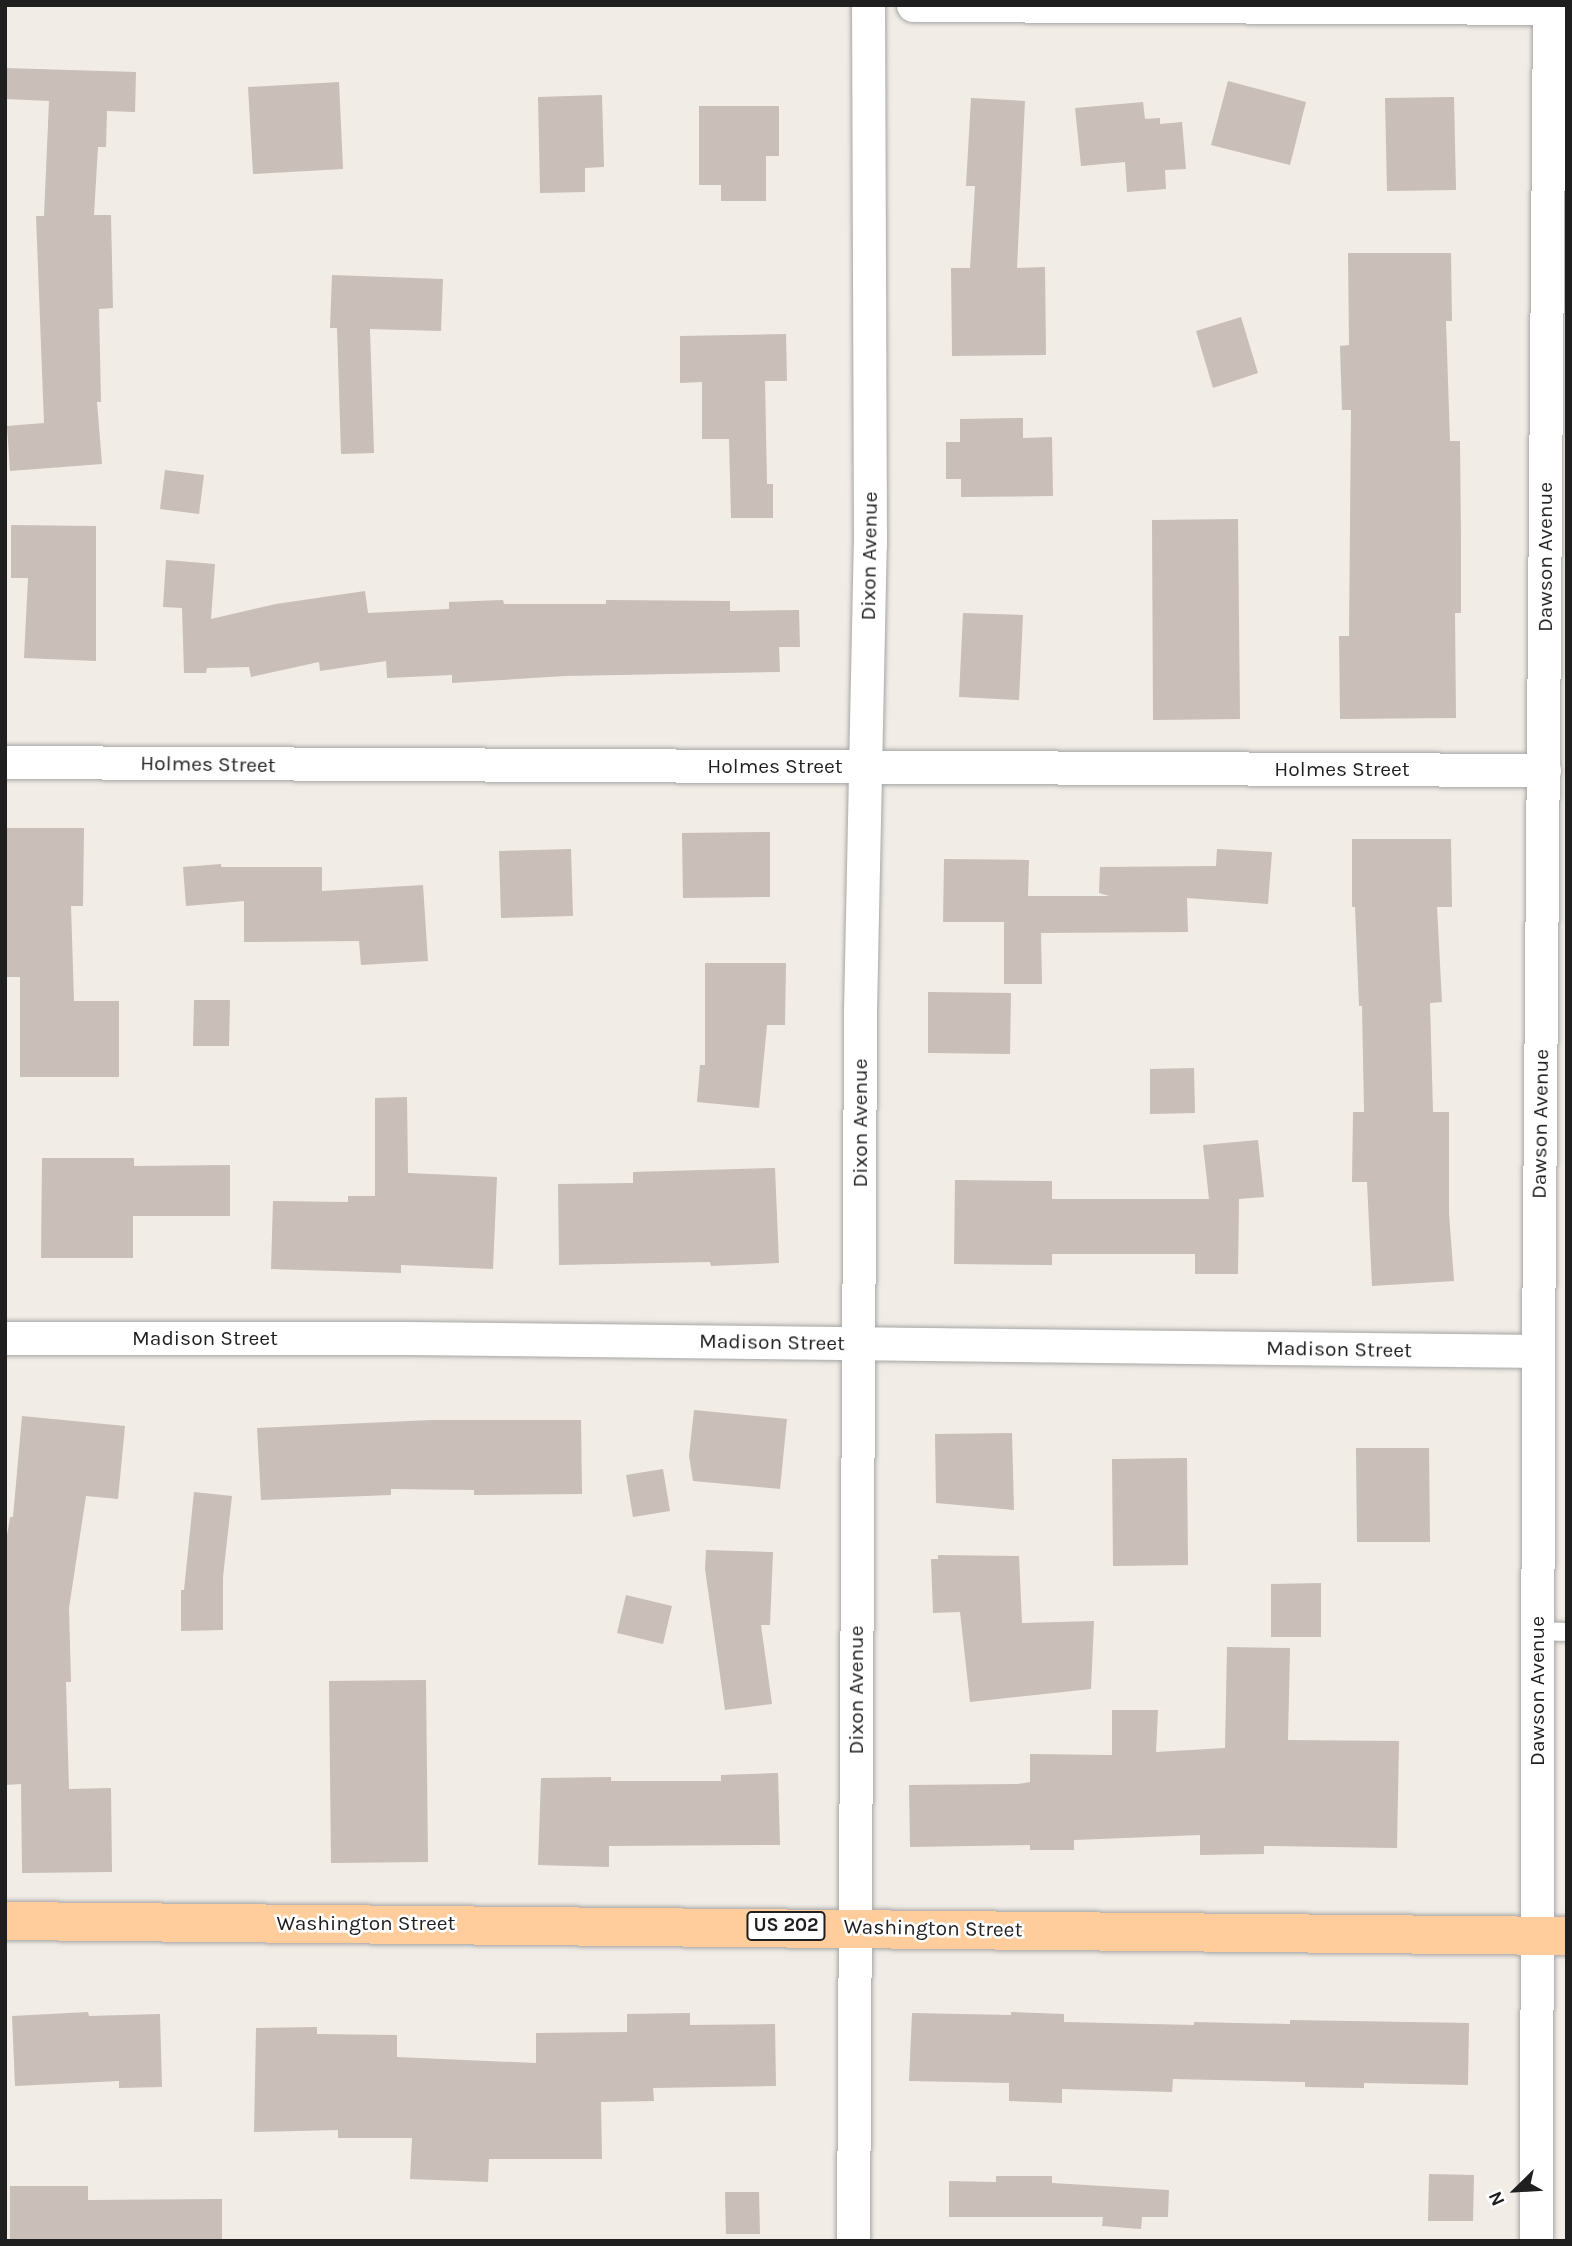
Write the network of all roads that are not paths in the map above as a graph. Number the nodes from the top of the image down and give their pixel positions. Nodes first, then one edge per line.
1 (869, 5) edge
2 (913, 5) edge
3 (1558, 8) edge
4 (5, 762) edge
5 (866, 766) junction
6 (1544, 770) junction
7 (5, 1338) edge
8 (859, 1343) junction
9 (1538, 1351) junction
10 (1552, 1632) edge
11 (5, 1921) edge
12 (855, 1927) junction
13 (1551, 1936) edge
14 (852, 2241) edge
15 (1536, 2241) edge

1 - 5 street, Dixon Avenue
2 - 3 street
3 - 6 street, Dawson Avenue
4 - 5 street, Holmes Street
5 - 6 street, Holmes Street
5 - 8 street, Dixon Avenue
6 - 9 street, Dawson Avenue
7 - 8 street, Madison Street
8 - 9 street, Madison Street
8 - 12 street, Dixon Avenue
9 - 10 street, Dawson Avenue
10 - 13 street, Dawson Avenue
11 - 12 main road, Washington Street / US 202
12 - 13 main road, Washington Street / US 202
12 - 14 street, Dixon Avenue
13 - 15 street, Dawson Avenue

